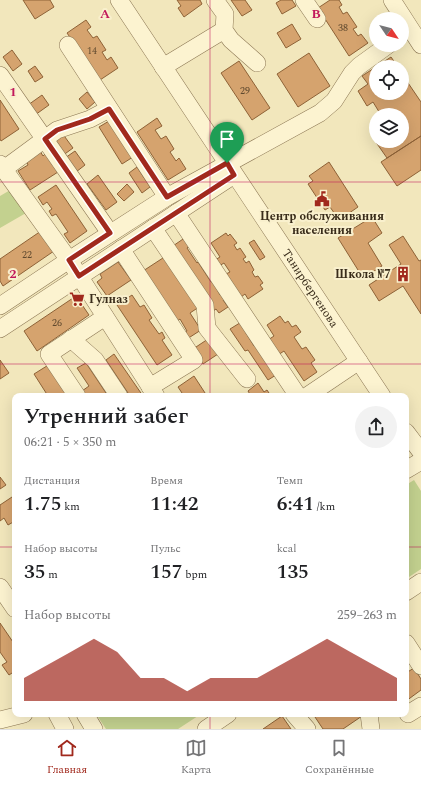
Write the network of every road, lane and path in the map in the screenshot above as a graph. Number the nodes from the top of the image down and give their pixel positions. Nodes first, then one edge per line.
1 (119, 0) edge
2 (216, 0) edge
3 (304, 0) edge
4 (392, 0) edge
5 (317, 19) dead end
6 (224, 30) junction
7 (411, 32) edge
8 (68, 45) dead end
9 (421, 45) edge
10 (378, 52) edge
11 (257, 63) dead end
12 (163, 67) junction
13 (0, 75) edge
14 (109, 109) junction
15 (45, 139) junction
16 (2, 167) edge
17 (231, 169) junction
18 (167, 197) junction
19 (176, 213) junction
20 (153, 228) junction
21 (110, 233) junction
22 (121, 249) junction
23 (69, 260) junction
24 (79, 276) junction
25 (0, 306) edge
26 (105, 317) junction
27 (0, 329) edge
28 (71, 339) junction
29 (359, 361) junction
30 (247, 379) dead end
31 (153, 391) edge
32 (74, 393) edge
33 (117, 393) edge
34 (297, 393) edge
35 (302, 393) edge
36 (380, 393) edge
37 (409, 436) edge
38 (421, 452) edge
39 (421, 461) edge
40 (409, 468) edge
41 (421, 582) edge
42 (0, 587) edge
43 (409, 590) edge
44 (12, 605) edge
45 (409, 648) edge
46 (421, 666) edge
47 (12, 717) edge
48 (59, 717) edge
49 (87, 717) edge
50 (224, 717) edge
51 (297, 717) edge
52 (369, 717) edge
53 (0, 720) edge
54 (65, 729) edge
55 (94, 729) edge
56 (206, 729) edge
57 (307, 729) edge
58 (371, 729) edge

1 - 12 street, Танирбергенова
2 - 6 street
3 - 5 street
4 - 7 street
6 - 11 street
6 - 12 street
7 - 9 street
8 - 14 street
10 - 17 street
12 - 17 street, Танирбергенова
13 - 15 street
14 - 15 street
14 - 18 street
15 - 16 street
15 - 21 street
16 - 23 street
17 - 18 street
17 - 19 street
17 - 29 street, Танирбергенова
18 - 21 street
19 - 20 street
19 - 34 street
20 - 22 street
20 - 30 street
21 - 23 street
22 - 24 street
22 - 31 street
23 - 24 street
23 - 25 street
24 - 26 street
24 - 27 street
26 - 28 street
26 - 31 street
28 - 32 street
28 - 33 street
29 - 35 street
29 - 36 street, Танирбергенова
37 - 38 street
39 - 40 street
41 - 43 street
42 - 44 street
45 - 46 street
47 - 53 street
48 - 54 street
49 - 55 street
50 - 56 street
51 - 57 street
52 - 58 street

